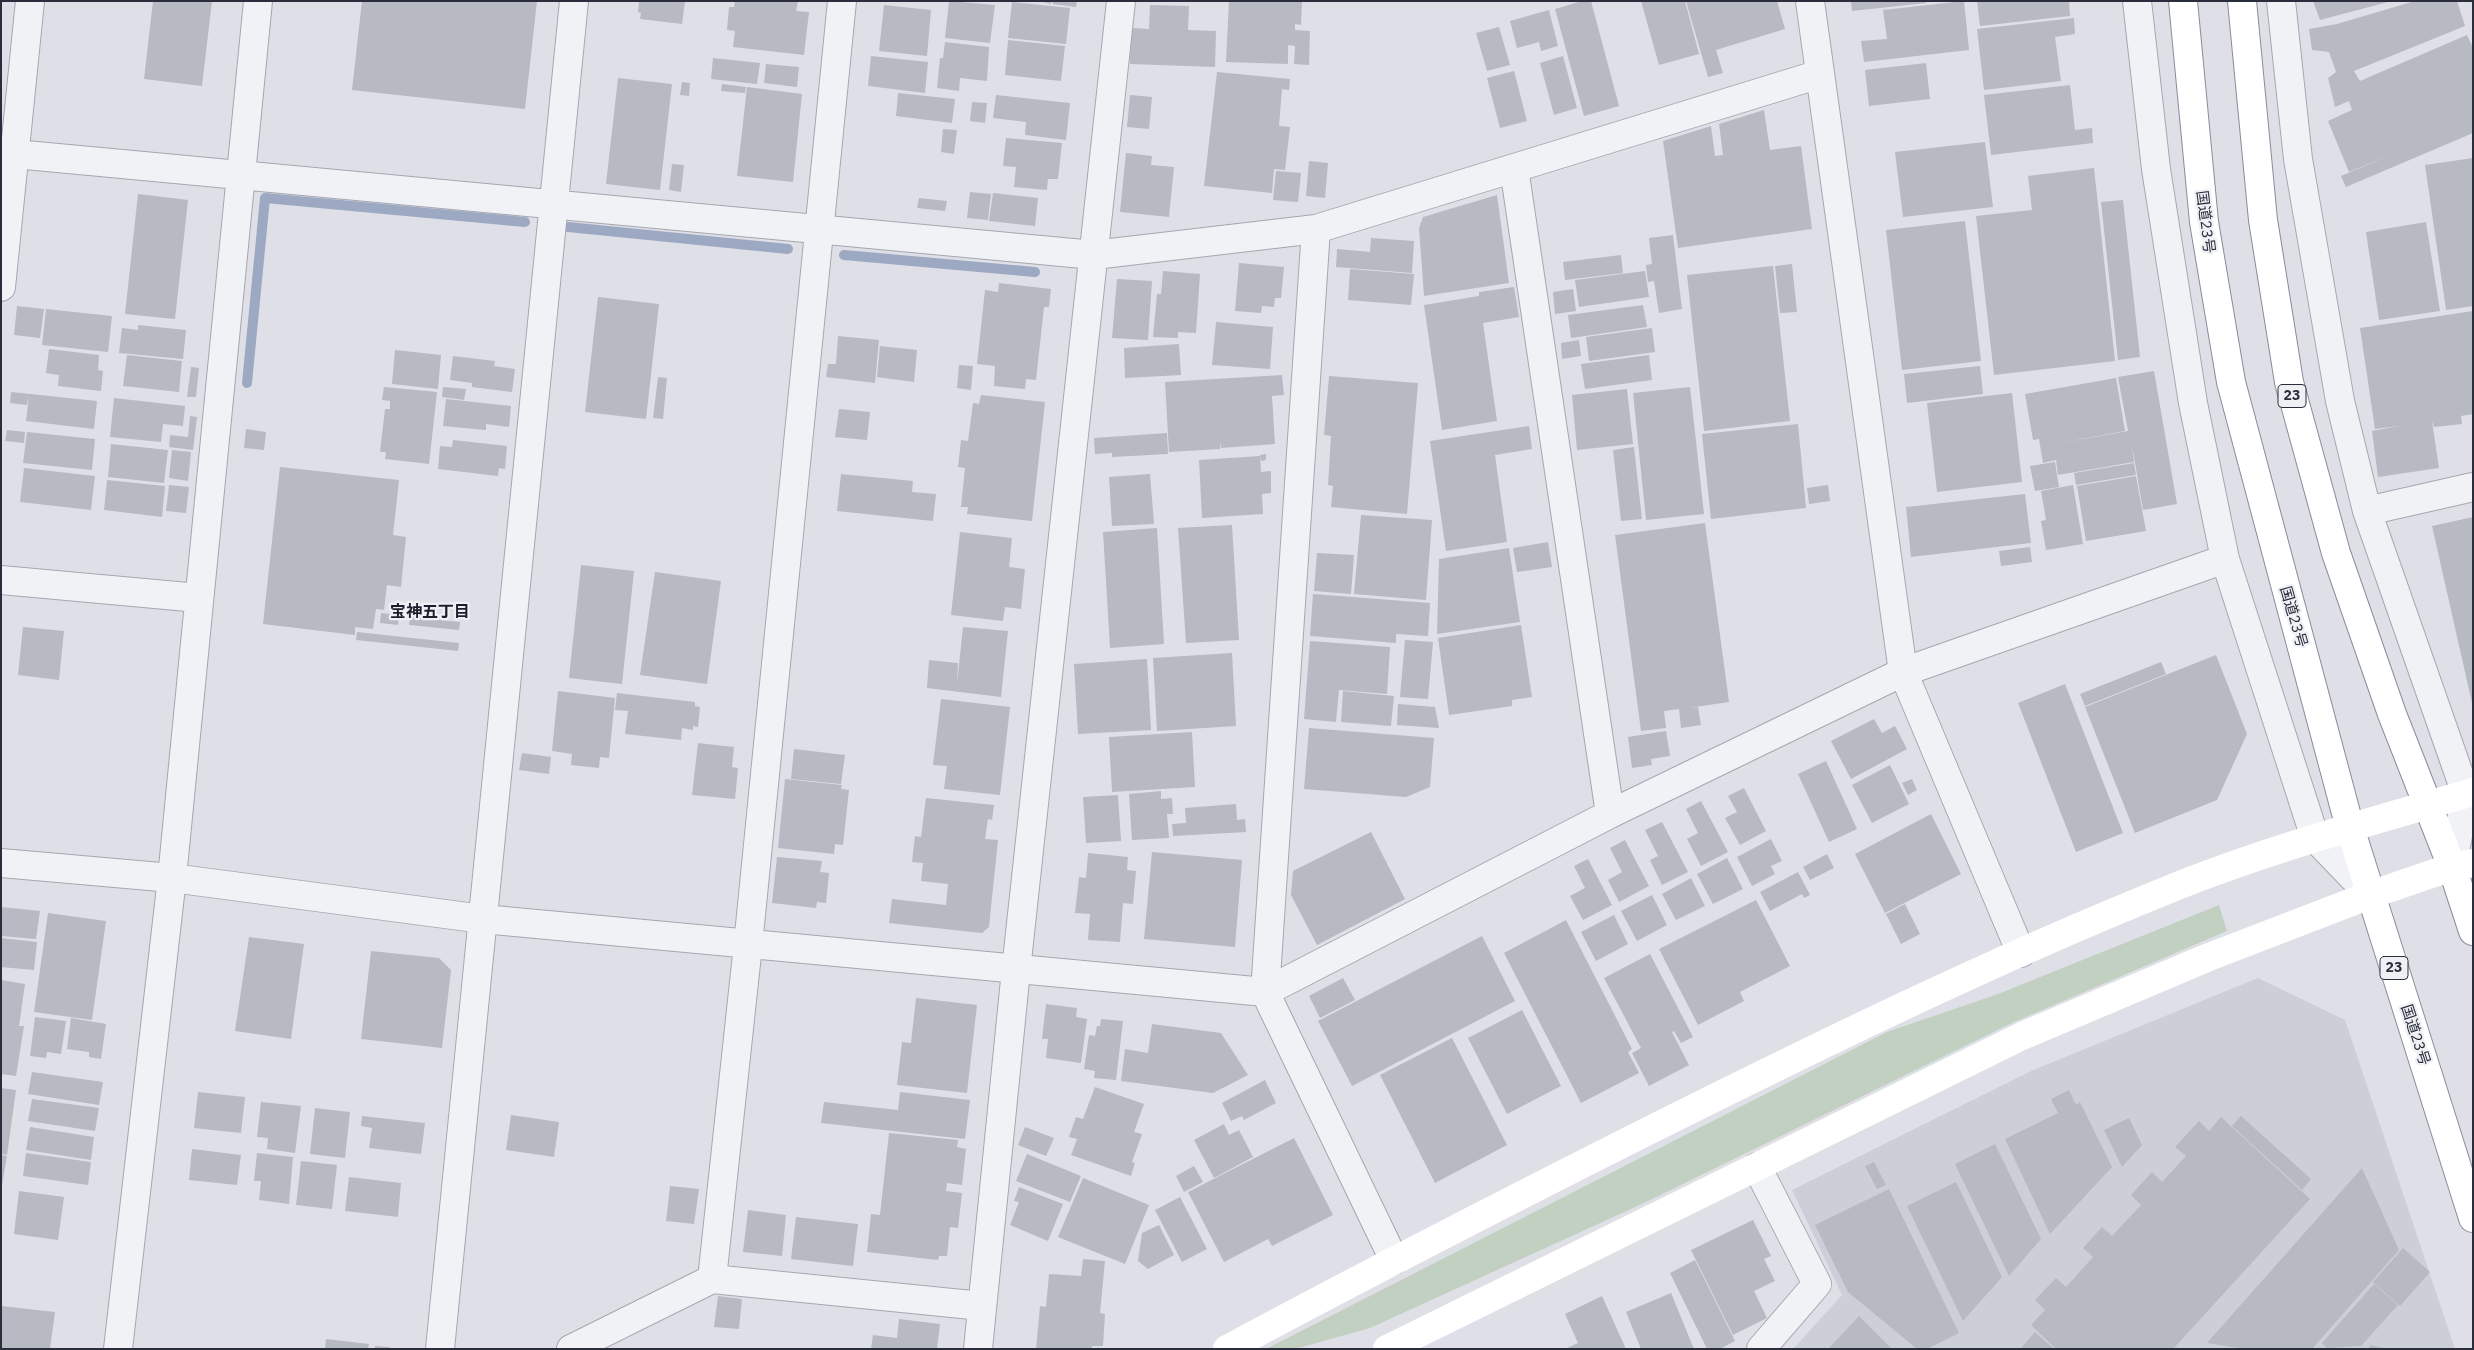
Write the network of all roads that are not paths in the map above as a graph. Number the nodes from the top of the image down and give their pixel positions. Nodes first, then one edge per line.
1 (30, 1) edge
2 (258, 1) edge
3 (574, 1) edge
4 (842, 1) edge
5 (1121, 1) edge
6 (1810, 1) edge
7 (2137, 1) edge
8 (2183, 1) edge
9 (2242, 1) edge
10 (2281, 1) edge
11 (1820, 74) junction
12 (16, 154) junction
13 (1514, 168) junction
14 (241, 175) junction
15 (553, 204) junction
16 (818, 229) junction
17 (1316, 229) junction
18 (1094, 255) junction
19 (1, 287) edge
20 (2473, 487) edge
21 (2367, 511) junction
22 (2225, 559) junction
23 (1, 580) edge
24 (199, 598) junction
25 (1903, 672) junction
26 (2470, 793) edge
27 (2428, 805) junction
28 (1610, 814) junction
29 (2350, 828) junction
30 (2315, 838) junction
31 (1, 863) edge
32 (2462, 865) edge
33 (172, 878) junction
34 (2370, 895) junction
35 (483, 919) junction
36 (2473, 931) edge
37 (748, 944) junction
38 (2021, 953) junction
39 (1016, 970) junction
40 (1265, 992) junction
41 (1757, 1167) junction
42 (2473, 1218) edge
43 (1394, 1260) junction
44 (712, 1278) junction
45 (982, 1306) junction
46 (1427, 1340) edge
47 (118, 1349) edge
48 (440, 1349) edge
49 (571, 1349) edge
50 (978, 1349) edge
51 (1228, 1349) edge
52 (1387, 1349) edge
53 (1761, 1349) edge

1 - 12 street
2 - 14 street
3 - 15 street
4 - 16 street
5 - 18 street
6 - 11 street
7 - 22 street
8 - 29 main road, 国道23号 / 23
9 - 27 main road, 23
10 - 21 street
11 - 13 street
11 - 25 street
12 - 14 street
12 - 19 street
13 - 17 street
13 - 28 street
14 - 15 street
14 - 24 street
15 - 16 street
15 - 35 street
16 - 18 street
16 - 37 street
17 - 18 street
17 - 40 street
18 - 39 street
20 - 21 street
21 - 26 street
22 - 25 street
22 - 30 street
23 - 24 street
24 - 33 street
25 - 28 street
25 - 38 street
26 - 27 main road
26 - 32 street
27 - 29 main road
27 - 32 main road, 23
28 - 40 street
29 - 30 main road
29 - 34 main road, 国道23号 / 23
30 - 34 street
30 - 38 main road
31 - 33 street
32 - 34 main road
32 - 36 main road, 23
33 - 35 street
33 - 47 street
34 - 41 main road
34 - 42 main road, 国道23号 / 23
35 - 37 street
35 - 48 street
37 - 39 street
37 - 44 street
38 - 43 main road
39 - 40 street
39 - 45 street
40 - 43 street
41 - 46 main road
41 - 53 street
43 - 51 main road
44 - 45 street
44 - 49 street
45 - 50 street
46 - 52 main road

